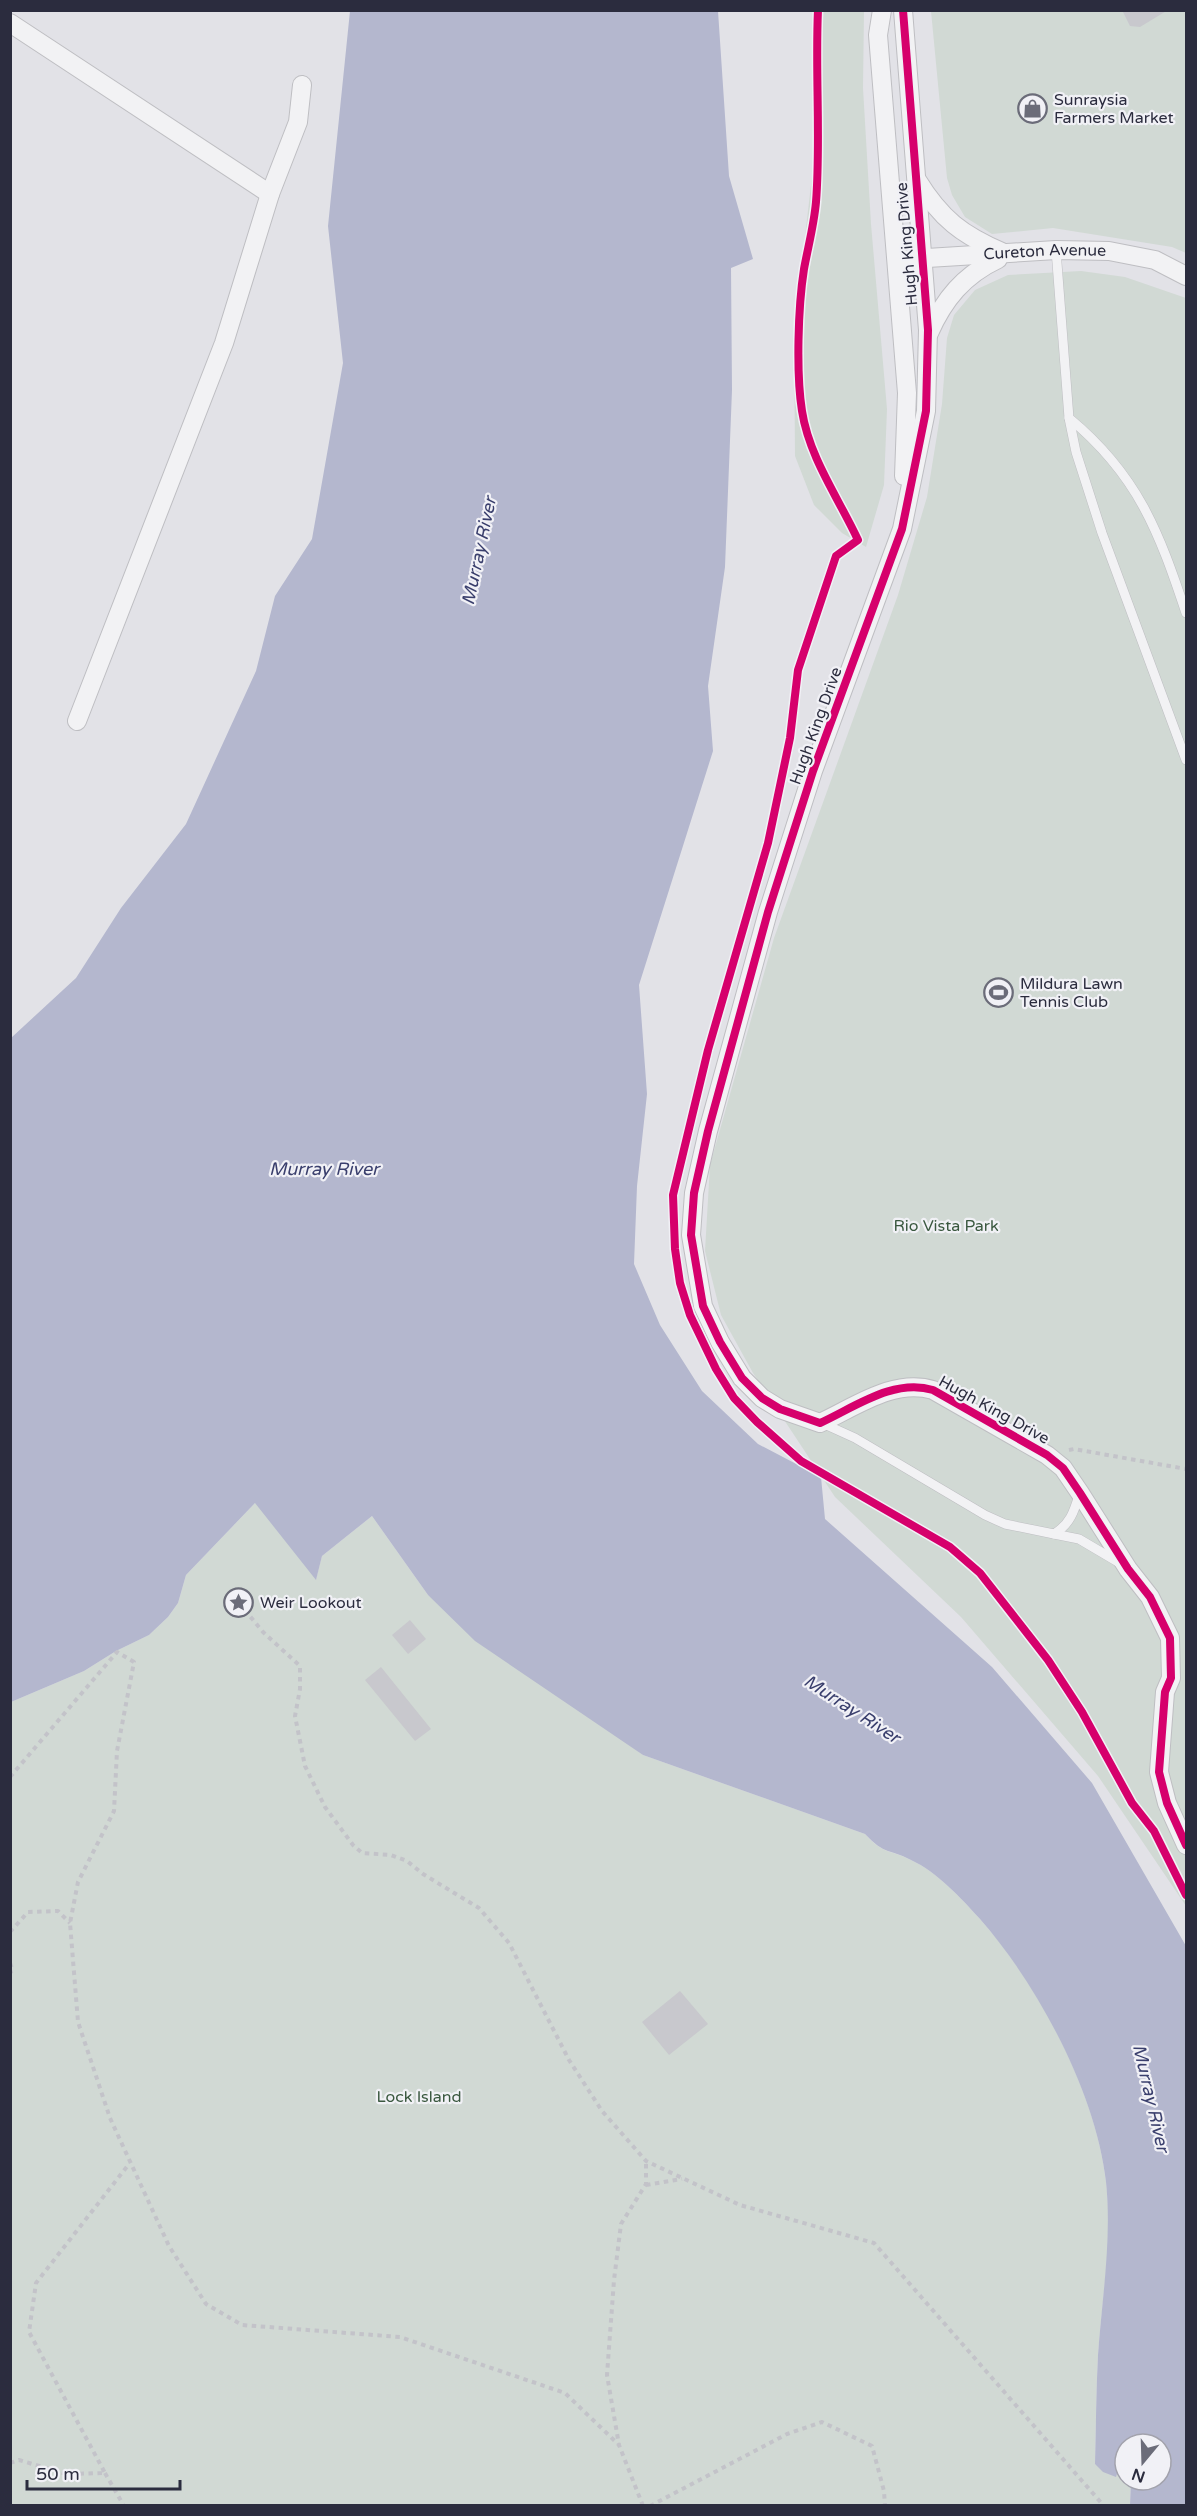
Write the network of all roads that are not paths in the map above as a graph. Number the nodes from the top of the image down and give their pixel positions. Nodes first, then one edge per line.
1 (882, 10) edge
2 (903, 10) edge
3 (10, 23) edge
4 (302, 85) dead end
5 (915, 177) junction
6 (270, 194) junction
7 (1056, 250) junction
8 (1008, 255) junction
9 (921, 258) junction
10 (897, 259) junction
11 (1186, 276) edge
12 (928, 334) junction
13 (1069, 418) junction
14 (903, 529) junction
15 (1186, 613) edge
16 (77, 721) dead end
17 (1186, 760) edge
18 (820, 1423) junction
19 (1080, 1493) junction
20 (1054, 1534) junction
21 (1128, 1569) junction
22 (1186, 1845) edge

1 - 10 street, Hugh King Drive
2 - 5 street, Hugh King Drive
3 - 6 street
4 - 6 street
5 - 8 street
5 - 9 street, Hugh King Drive
6 - 16 street
7 - 8 street, Cureton Avenue
7 - 11 street, Cureton Avenue
7 - 13 lane
8 - 9 street, Cureton Avenue
8 - 12 street
9 - 10 street, Cureton Avenue
9 - 12 street, Hugh King Drive
10 - 14 street, Hugh King Drive
12 - 14 street, Hugh King Drive
13 - 15 lane
13 - 17 lane
14 - 18 street, Hugh King Drive
18 - 19 street, Hugh King Drive
18 - 20 lane
19 - 20 lane
19 - 21 street, Hugh King Drive
20 - 21 lane
21 - 22 street, Hugh King Drive

